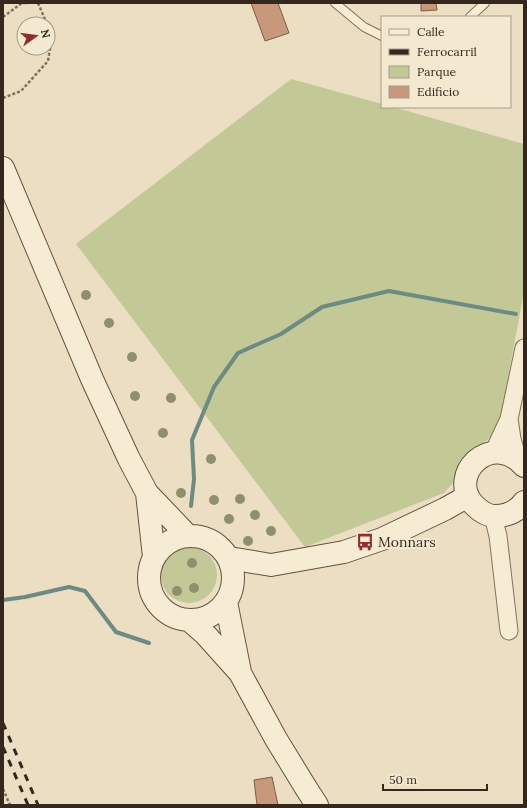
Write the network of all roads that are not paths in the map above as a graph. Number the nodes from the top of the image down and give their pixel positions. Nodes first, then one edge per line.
1 (335, 3) edge
2 (484, 4) edge
3 (471, 16) edge
4 (381, 36) edge
5 (3, 168) edge
6 (524, 348) edge
7 (509, 419) junction
8 (493, 453) junction
9 (521, 463) edge
10 (147, 493) junction
11 (468, 496) junction
12 (524, 502) edge
13 (493, 516) junction
14 (187, 535) junction
15 (154, 557) junction
16 (229, 558) junction
17 (271, 565) junction
18 (229, 594) junction
19 (188, 620) junction
20 (509, 631) dead end
21 (240, 673) junction
22 (318, 805) edge

1 - 4 lane
2 - 3 lane
5 - 10 street
6 - 7 street
7 - 8 street
7 - 9 street
8 - 9 street
8 - 11 street
10 - 14 street
10 - 15 street
11 - 13 street
11 - 17 street
12 - 13 street
13 - 20 street
14 - 15 street
14 - 16 street
15 - 19 street
16 - 17 street
16 - 18 street
17 - 18 street
18 - 19 street
18 - 21 street
19 - 21 street
21 - 22 street

